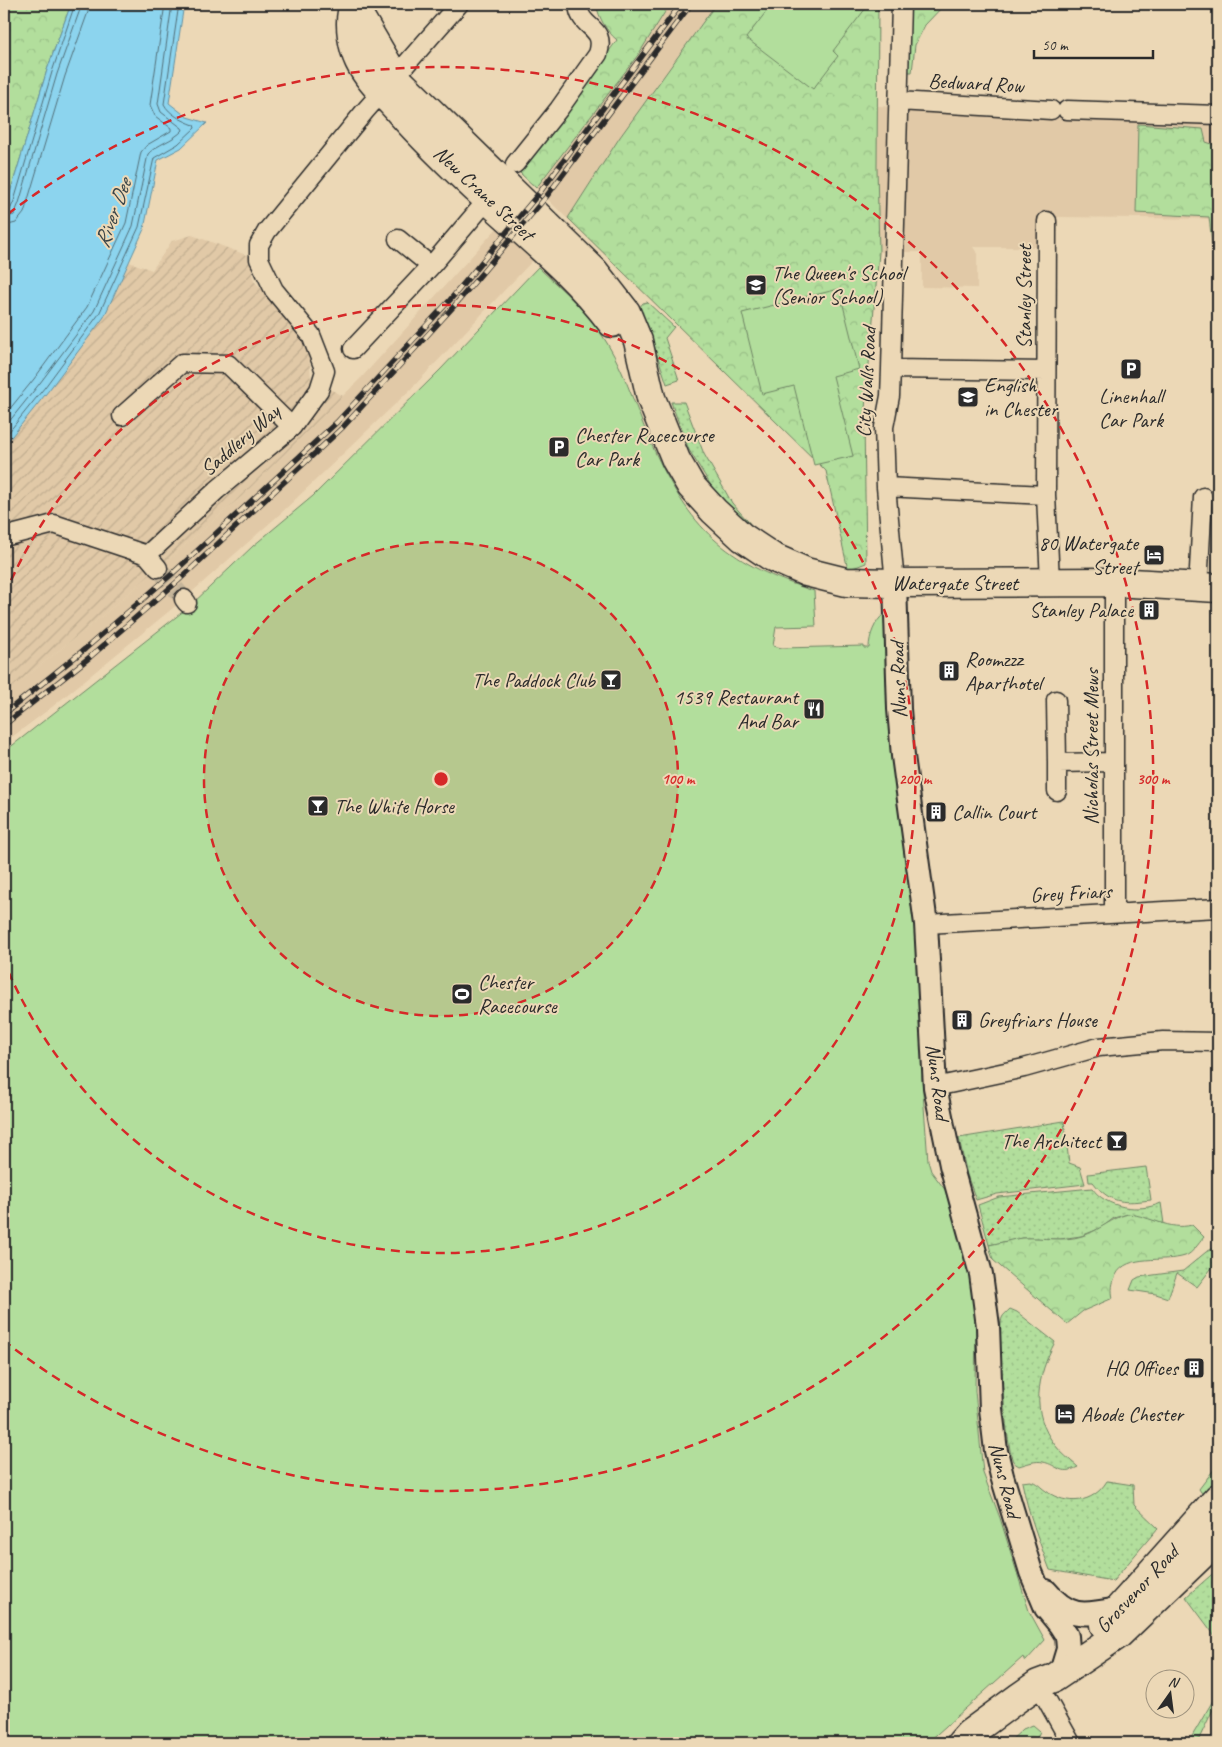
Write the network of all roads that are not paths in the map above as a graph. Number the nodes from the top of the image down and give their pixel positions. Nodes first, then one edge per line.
1 (352, 4) edge
2 (457, 4) edge
3 (578, 4) edge
4 (902, 4) edge
5 (389, 84) junction
6 (898, 101) junction
7 (1218, 115) edge
8 (502, 182) junction
9 (1047, 221) dead end
10 (398, 239) dead end
11 (431, 266) junction
12 (353, 350) dead end
13 (891, 369) junction
14 (1046, 371) junction
15 (122, 416) dead end
16 (292, 427) junction
17 (886, 487) junction
18 (1046, 494) junction
19 (1203, 497) dead end
20 (4, 537) edge
21 (1050, 582) junction
22 (1114, 582) junction
23 (862, 583) joint
24 (895, 583) junction
25 (1212, 584) edge
26 (1056, 700) dead end
27 (1113, 762) junction
28 (1057, 763) junction
29 (1056, 791) dead end
30 (1218, 908) edge
31 (1114, 913) junction
32 (926, 924) junction
33 (1218, 1042) edge
34 (935, 1087) junction
35 (1218, 1498) edge
36 (1218, 1539) edge
37 (1031, 1572) junction
38 (1119, 1609) junction
39 (1051, 1677) junction
40 (961, 1743) edge
41 (1071, 1743) edge

1 - 5 main road, New Crane Street
2 - 5 street, Saddlery Way
3 - 8 street
4 - 6 street, City Walls Road
5 - 8 main road, New Crane Street
5 - 16 street, Saddlery Way
6 - 7 street, Bedward Row
6 - 13 street, City Walls Road
8 - 11 street
8 - 23 main road, New Crane Street
9 - 14 street, Stanley Street
10 - 11 street
11 - 12 street
13 - 14 street
13 - 17 street, City Walls Road
14 - 18 street, Stanley Street
15 - 16 street
16 - 20 street, Saddlery Way
17 - 18 street
17 - 24 street, City Walls Road
18 - 21 street, Stanley Street
19 - 25 street
21 - 22 main road, Watergate Street
21 - 24 main road, Watergate Street
22 - 25 main road, Watergate Street
22 - 27 street, Nicholas Street Mews
23 - 24 main road, Watergate Street
24 - 32 street, Nuns Road
26 - 28 street
27 - 28 street
27 - 31 street, Nicholas Street Mews
28 - 29 street
30 - 31 street, Grey Friars
31 - 32 street, Grey Friars
32 - 34 street, Nuns Road
33 - 34 street
34 - 37 street, Nuns Road
35 - 38 main road, Grosvenor Road
36 - 39 main road, Grosvenor Road
37 - 38 street, Nuns Road
37 - 39 street, Nuns Road
38 - 39 main road, Grosvenor Road
39 - 40 main road, Grosvenor Road
39 - 41 street

